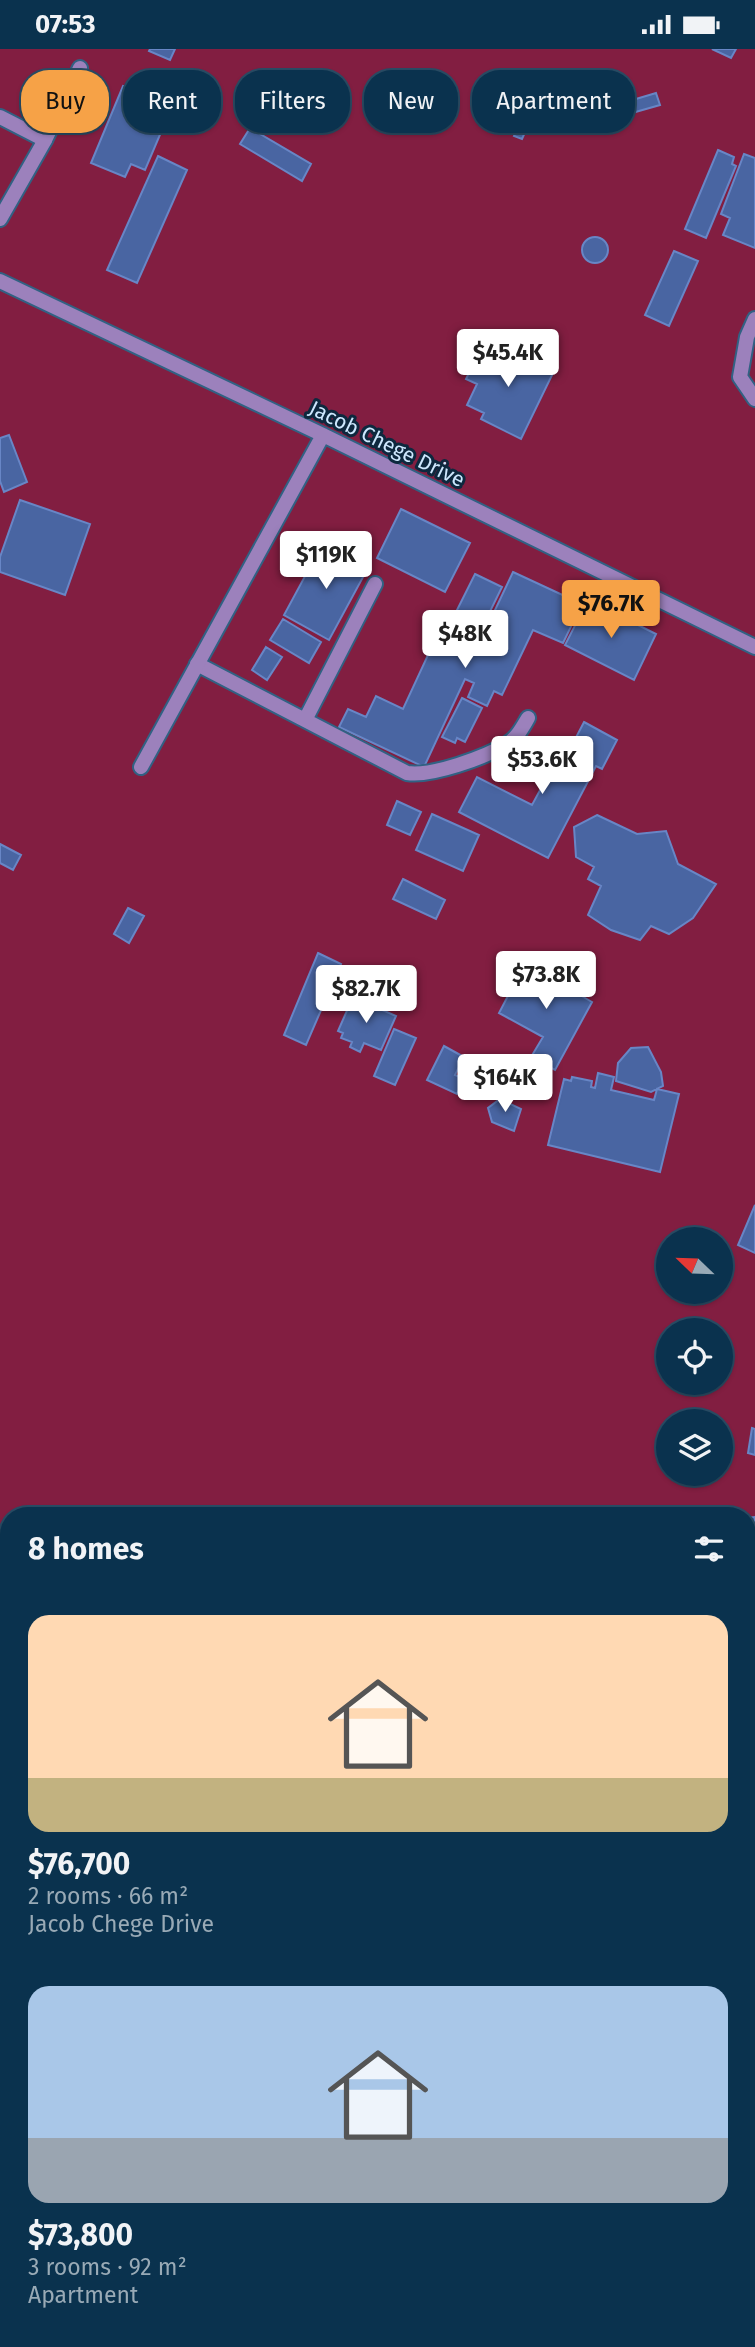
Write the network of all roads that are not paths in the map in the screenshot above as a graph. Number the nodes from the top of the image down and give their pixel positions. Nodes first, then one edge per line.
1 (80, 68) dead end
2 (0, 117) edge
3 (45, 140) junction
4 (0, 219) edge
5 (0, 281) edge
6 (755, 319) edge
7 (755, 399) edge
8 (323, 435) junction
9 (374, 584) dead end
10 (755, 647) edge
11 (197, 664) junction
12 (528, 718) dead end
13 (305, 720) junction
14 (141, 767) dead end

1 - 3 street
2 - 3 street
3 - 4 street
5 - 8 street, Jacob Chege Drive
6 - 7 street
8 - 10 street, Jacob Chege Drive
8 - 11 street
9 - 13 street
11 - 13 street
11 - 14 street
12 - 13 street

